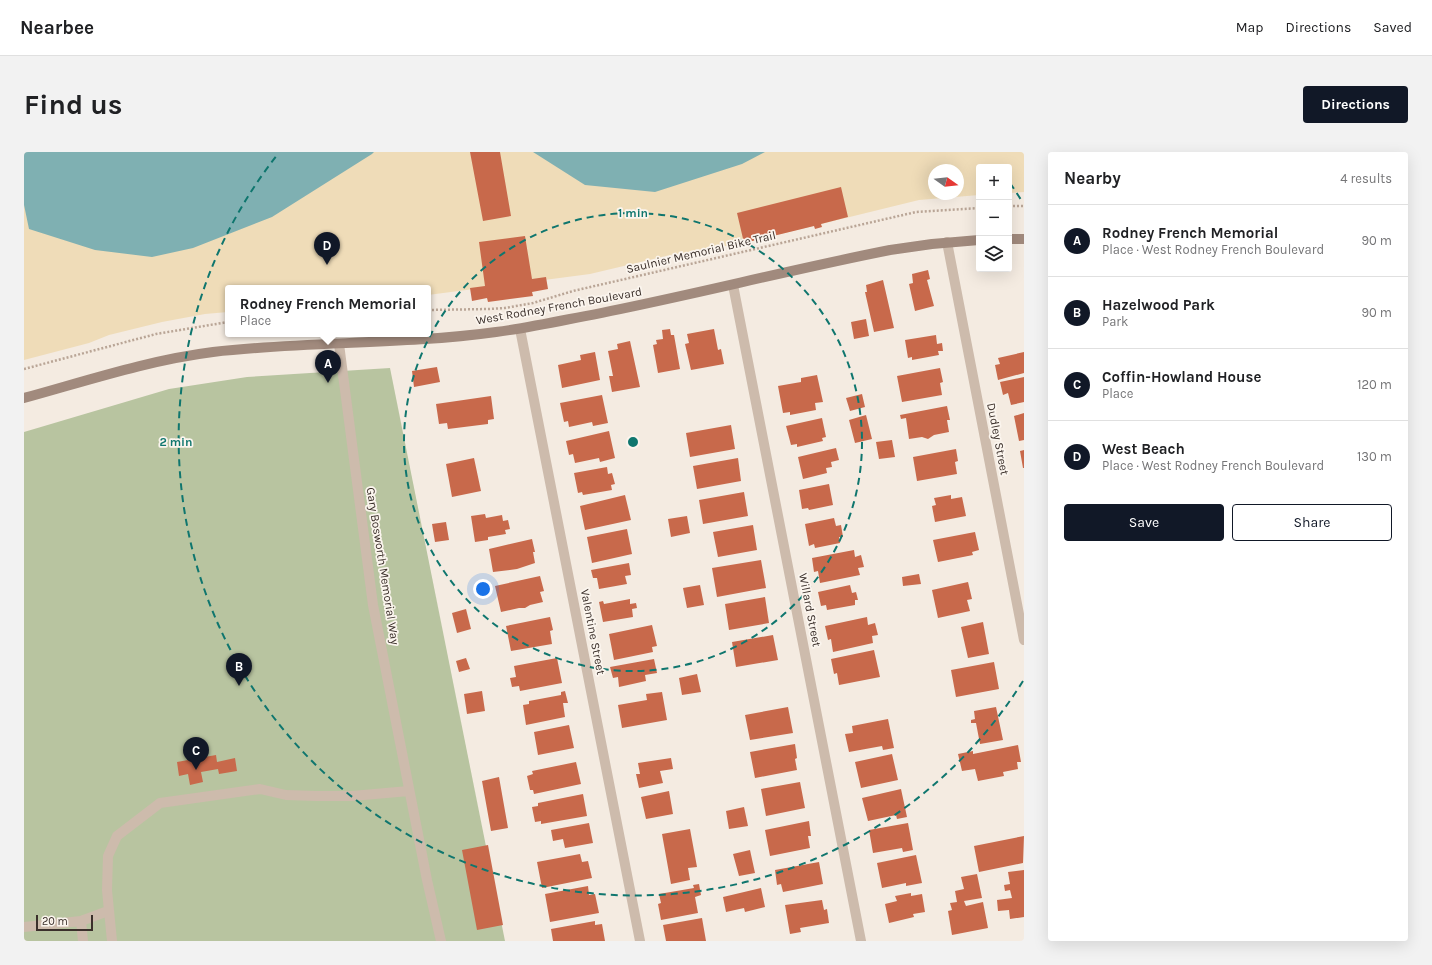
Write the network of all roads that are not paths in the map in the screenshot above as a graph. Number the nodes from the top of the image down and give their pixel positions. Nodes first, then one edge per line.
1 (1012, 239) edge
2 (1024, 239) edge
3 (976, 240) edge
4 (947, 242) junction
5 (733, 285) junction
6 (520, 329) junction
7 (339, 344) junction
8 (24, 398) edge
9 (1024, 640) edge
10 (410, 791) junction
11 (108, 911) junction
12 (81, 921) junction
13 (24, 927) edge
14 (83, 941) edge
15 (112, 941) edge
16 (441, 941) edge
17 (640, 941) edge
18 (861, 941) edge

1 - 2 main road
3 - 4 main road, West Rodney French Boulevard
4 - 5 main road, West Rodney French Boulevard
4 - 9 street, Dudley Street
5 - 6 main road, West Rodney French Boulevard
5 - 18 street, Willard Street
6 - 7 main road, West Rodney French Boulevard
6 - 17 street, Valentine Street
7 - 8 main road, West Rodney French Boulevard
7 - 10 street, Gary Bosworth Memorial Way
10 - 11 street
10 - 16 street, Gary Bosworth Memorial Way
11 - 12 street
11 - 15 street
12 - 13 street
12 - 14 street

